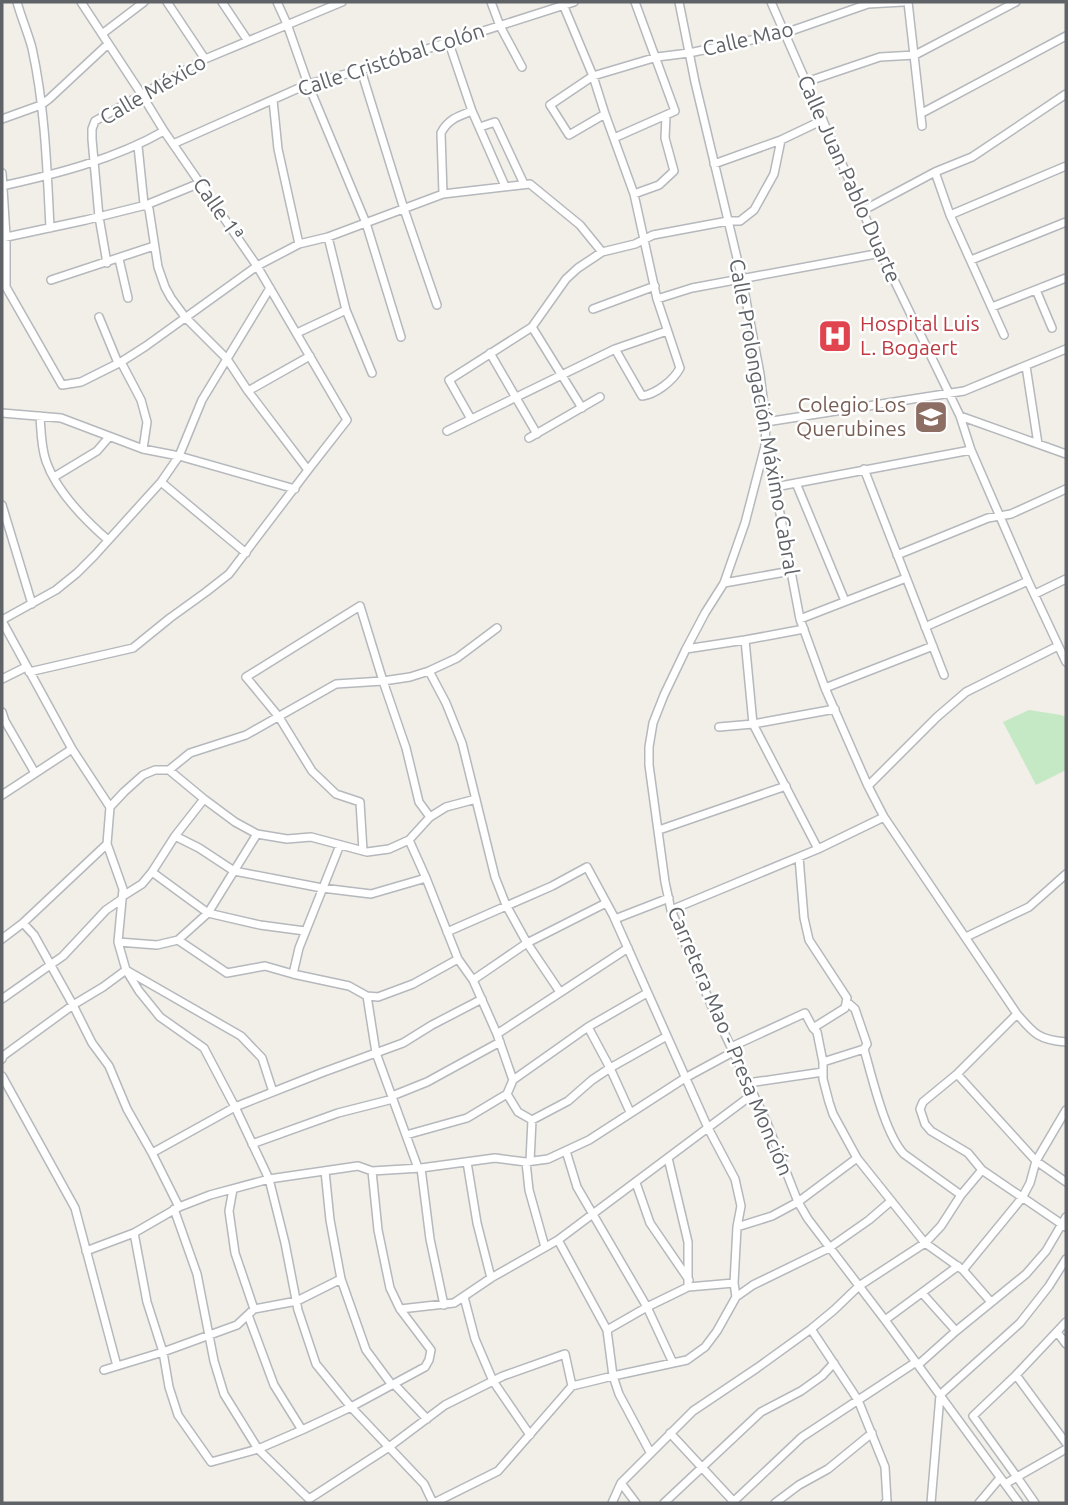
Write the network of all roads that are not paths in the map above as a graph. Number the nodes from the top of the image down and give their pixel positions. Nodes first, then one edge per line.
1 (17, 2) edge
2 (81, 2) edge
3 (144, 2) edge
4 (167, 2) edge
5 (222, 2) edge
6 (277, 2) edge
7 (342, 2) edge
8 (491, 2) edge
9 (575, 2) edge
10 (635, 2) edge
11 (679, 2) edge
12 (771, 2) edge
13 (903, 2) edge
14 (908, 2) edge
15 (1016, 2) edge
16 (563, 3) edge
17 (867, 3) edge
18 (287, 24) junction
19 (500, 26) junction
20 (785, 33) junction
21 (102, 34) junction
22 (1066, 36) edge
23 (248, 41) junction
24 (449, 43) junction
25 (108, 44) junction
26 (689, 53) junction
27 (915, 55) junction
28 (657, 57) junction
29 (205, 59) junction
30 (522, 67) dead end
31 (361, 70) junction
32 (593, 76) junction
33 (806, 82) junction
34 (308, 84) junction
35 (1066, 94) edge
36 (142, 95) junction
37 (273, 100) junction
38 (40, 105) junction
39 (472, 111) junction
40 (922, 113) junction
41 (605, 114) junction
42 (666, 116) junction
43 (2, 119) edge
44 (823, 120) junction
45 (922, 125) dead end
46 (480, 127) junction
47 (164, 131) junction
48 (614, 138) junction
49 (781, 140) junction
50 (173, 144) junction
51 (138, 146) junction
52 (94, 161) junction
53 (714, 164) junction
54 (1066, 166) edge
55 (935, 172) junction
56 (2, 173) edge
57 (48, 175) junction
58 (200, 183) junction
59 (524, 184) junction
60 (2, 186) edge
61 (505, 186) junction
62 (443, 194) junction
63 (634, 194) junction
64 (146, 205) junction
65 (404, 209) junction
66 (862, 211) junction
67 (950, 215) junction
68 (99, 217) junction
69 (728, 221) junction
70 (1066, 222) edge
71 (366, 223) junction
72 (50, 228) junction
73 (4, 237) edge
74 (328, 237) junction
75 (644, 238) junction
76 (299, 244) junction
77 (154, 246) junction
78 (602, 252) junction
79 (881, 253) junction
80 (119, 259) junction
81 (971, 260) junction
82 (107, 263) junction
83 (257, 266) junction
84 (1066, 278) edge
85 (742, 279) junction
86 (51, 280) dead end
87 (655, 286) junction
88 (4, 287) edge
89 (270, 288) junction
90 (1036, 289) junction
91 (128, 299) dead end
92 (657, 299) junction
93 (437, 305) dead end
94 (992, 307) junction
95 (593, 309) dead end
96 (346, 310) junction
97 (99, 317) dead end
98 (185, 317) junction
99 (532, 327) junction
100 (1052, 328) dead end
101 (667, 331) junction
102 (297, 333) junction
103 (1004, 335) dead end
104 (401, 337) dead end
105 (615, 349) junction
106 (1066, 349) edge
107 (490, 353) junction
108 (310, 356) junction
109 (227, 359) junction
110 (119, 363) junction
111 (1026, 366) junction
112 (372, 373) dead end
113 (561, 376) junction
114 (248, 391) junction
115 (949, 393) junction
116 (515, 397) junction
117 (600, 397) dead end
118 (582, 408) junction
119 (2, 413) edge
120 (40, 416) junction
121 (960, 416) junction
122 (471, 419) junction
123 (766, 422) junction
124 (447, 431) dead end
125 (537, 434) junction
126 (109, 437) junction
127 (529, 438) dead end
128 (1038, 444) junction
129 (765, 446) junction
130 (143, 449) junction
131 (971, 450) junction
132 (1066, 454) edge
133 (179, 456) junction
134 (864, 469) junction
135 (308, 470) junction
136 (54, 477) junction
137 (161, 482) junction
138 (796, 483) junction
139 (775, 487) junction
140 (295, 489) junction
141 (1064, 490) edge
142 (1066, 501) edge
143 (2, 505) edge
144 (1000, 516) junction
145 (108, 540) junction
146 (246, 553) junction
147 (897, 555) junction
148 (791, 571) junction
149 (906, 578) junction
150 (1066, 579) edge
151 (1028, 581) junction
152 (724, 583) junction
153 (1035, 594) junction
154 (845, 601) junction
155 (32, 604) junction
156 (800, 619) junction
157 (2, 620) edge
158 (925, 627) junction
159 (497, 628) dead end
160 (804, 629) junction
161 (746, 640) junction
162 (933, 646) junction
163 (1058, 646) junction
164 (687, 649) junction
165 (1066, 662) edge
166 (27, 669) junction
167 (429, 671) junction
168 (944, 675) dead end
169 (2, 679) edge
170 (383, 681) junction
171 (825, 688) junction
172 (835, 709) junction
173 (2, 712) edge
174 (279, 717) junction
175 (753, 724) junction
176 (719, 727) dead end
177 (72, 750) junction
178 (170, 770) junction
179 (35, 773) junction
180 (786, 786) junction
181 (868, 786) junction
182 (2, 794) edge
183 (204, 799) junction
184 (476, 799) junction
185 (110, 807) junction
186 (430, 817) junction
187 (884, 817) junction
188 (659, 830) junction
189 (257, 834) junction
190 (175, 836) junction
191 (409, 840) junction
192 (107, 844) junction
193 (340, 845) junction
194 (818, 849) junction
195 (363, 851) junction
196 (799, 857) junction
197 (234, 871) junction
198 (152, 872) junction
199 (1066, 874) edge
200 (426, 878) junction
201 (322, 888) junction
202 (122, 897) junction
203 (669, 898) junction
204 (606, 903) junction
205 (506, 905) junction
206 (671, 910) junction
207 (208, 913) junction
208 (615, 919) junction
209 (23, 923) junction
210 (305, 931) junction
211 (447, 932) junction
212 (965, 937) junction
213 (2, 939) edge
214 (178, 940) junction
215 (118, 942) junction
216 (527, 943) junction
217 (628, 948) junction
218 (458, 959) junction
219 (51, 964) junction
220 (126, 970) junction
221 (293, 974) junction
222 (473, 980) junction
223 (560, 992) junction
224 (647, 993) junction
225 (367, 996) junction
226 (2, 999) edge
227 (482, 999) junction
228 (847, 1002) junction
229 (73, 1005) junction
230 (1017, 1014) junction
231 (588, 1027) junction
232 (813, 1028) junction
233 (667, 1036) junction
234 (498, 1038) junction
235 (1066, 1042) edge
236 (864, 1049) junction
237 (732, 1050) junction
238 (376, 1053) junction
239 (2, 1056) edge
240 (823, 1062) junction
241 (610, 1068) junction
242 (823, 1072) junction
243 (957, 1074) junction
244 (2, 1076) edge
245 (685, 1079) junction
246 (513, 1080) junction
247 (748, 1083) junction
248 (272, 1092) junction
249 (507, 1094) junction
250 (753, 1094) junction
251 (392, 1097) junction
252 (235, 1107) junction
253 (1066, 1110) edge
254 (630, 1112) junction
255 (532, 1120) junction
256 (708, 1128) junction
257 (406, 1135) junction
258 (252, 1144) junction
259 (566, 1150) junction
260 (152, 1153) junction
261 (668, 1158) junction
262 (858, 1158) junction
263 (528, 1161) junction
264 (1036, 1161) junction
265 (467, 1162) junction
266 (420, 1168) junction
267 (982, 1170) junction
268 (325, 1171) junction
269 (372, 1171) junction
270 (269, 1179) junction
271 (1066, 1182) edge
272 (636, 1183) junction
273 (233, 1189) junction
274 (961, 1195) junction
275 (1022, 1198) junction
276 (891, 1201) junction
277 (798, 1202) junction
278 (176, 1208) junction
279 (593, 1214) junction
280 (1065, 1223) edge
281 (737, 1227) junction
282 (134, 1233) junction
283 (558, 1240) junction
284 (925, 1243) junction
285 (545, 1247) junction
286 (829, 1248) junction
287 (86, 1251) junction
288 (1066, 1259) edge
289 (961, 1268) junction
290 (491, 1278) junction
291 (341, 1279) junction
292 (734, 1283) junction
293 (689, 1284) junction
294 (859, 1286) junction
295 (922, 1293) junction
296 (464, 1297) junction
297 (736, 1297) junction
298 (296, 1301) junction
299 (991, 1302) junction
300 (444, 1305) junction
301 (647, 1307) junction
302 (400, 1309) junction
303 (251, 1312) junction
304 (885, 1320) junction
305 (1066, 1322) edge
306 (811, 1329) junction
307 (607, 1330) junction
308 (956, 1331) junction
309 (1057, 1332) junction
310 (208, 1336) junction
311 (1066, 1344) edge
312 (163, 1352) junction
313 (673, 1363) junction
314 (834, 1363) junction
315 (917, 1363) junction
316 (117, 1366) junction
317 (104, 1370) dead end
318 (1016, 1375) junction
319 (613, 1376) junction
320 (493, 1381) junction
321 (393, 1385) junction
322 (572, 1387) junction
323 (940, 1395) junction
324 (858, 1400) junction
325 (351, 1407) junction
326 (427, 1419) junction
327 (302, 1430) junction
328 (670, 1433) junction
329 (872, 1433) junction
330 (530, 1434) junction
331 (1066, 1446) edge
332 (389, 1447) junction
333 (258, 1449) junction
334 (650, 1452) junction
335 (702, 1468) junction
336 (1017, 1477) junction
337 (1002, 1481) junction
338 (621, 1483) junction
339 (733, 1502) edge
340 (433, 1503) edge
341 (612, 1503) edge
342 (636, 1503) edge
343 (664, 1503) edge
344 (775, 1503) edge
345 (888, 1503) edge
346 (931, 1503) edge
347 (979, 1503) edge
348 (1019, 1503) edge
349 (1035, 1503) edge

1 - 38 street
2 - 21 street, Calle 1ª
3 - 21 street
4 - 29 street
5 - 23 street
6 - 18 street
7 - 18 street, Calle México
8 - 19 street
9 - 16 street, Calle Cristóbal Colón
10 - 28 street
11 - 26 street, Calle Prolongación Máximo Cabral
12 - 20 street, Calle Juan Pablo Duarte
13 - 17 street, Calle Mao
14 - 27 street
15 - 27 street
16 - 19 street, Calle Cristóbal Colón
16 - 32 street
17 - 20 street, Calle Mao
18 - 23 street, Calle México
18 - 34 street
19 - 24 street, Calle Cristóbal Colón
19 - 30 street
20 - 26 street, Calle Mao
20 - 33 street, Calle Juan Pablo Duarte
21 - 25 street, Calle 1ª
22 - 40 street
23 - 29 street, Calle México
24 - 31 street, Calle Cristóbal Colón
24 - 39 street
25 - 36 street, Calle 1ª
25 - 38 street
26 - 28 street, Calle Mao
26 - 53 street, Calle Prolongación Máximo Cabral
27 - 33 street
27 - 40 street
28 - 32 street, Calle Mao
28 - 42 street
29 - 36 street, Calle México
31 - 34 street, Calle Cristóbal Colón
31 - 65 street
32 - 41 street
32 - 41 street, Calle Mao
33 - 44 street, Calle Juan Pablo Duarte
34 - 37 street, Calle Cristóbal Colón
34 - 71 street
35 - 55 street
36 - 47 street, Calle 1ª
36 - 52 street, Calle México
37 - 50 street, Calle Cristóbal Colón
37 - 76 street
38 - 43 street
38 - 57 street
39 - 46 street
39 - 62 street
40 - 45 street
41 - 48 street
42 - 48 street
42 - 63 street
44 - 49 street
44 - 66 street, Calle Juan Pablo Duarte
46 - 59 street
46 - 61 street
47 - 50 street, Calle 1ª
47 - 51 street
48 - 63 street
49 - 53 street
49 - 69 street
50 - 58 street, Calle 1ª
51 - 52 street
51 - 64 street
52 - 57 street
52 - 68 street, Calle México
53 - 69 street, Calle Prolongación Máximo Cabral
54 - 67 street
55 - 66 street
55 - 67 street
56 - 60 street
57 - 60 street
57 - 72 street
58 - 64 street
58 - 83 street, Calle 1ª
59 - 61 street
59 - 78 street
60 - 73 street
61 - 62 street
62 - 65 street
63 - 75 street
64 - 68 street
64 - 77 street
65 - 71 street
65 - 93 street
66 - 79 street, Calle Juan Pablo Duarte
67 - 81 street
68 - 72 street
68 - 82 street, Calle México
69 - 75 street
69 - 85 street, Calle Prolongación Máximo Cabral
70 - 81 street
71 - 74 street
71 - 104 street
72 - 73 street
73 - 88 street
74 - 76 street
74 - 96 street
75 - 78 street
75 - 87 street
76 - 83 street
77 - 80 street
77 - 98 street
78 - 99 street
79 - 85 street
79 - 115 street, Calle Juan Pablo Duarte
80 - 82 street
80 - 91 street
81 - 94 street
82 - 86 street
83 - 89 street, Calle 1ª
83 - 98 street
84 - 90 street
85 - 92 street
85 - 123 street, Calle Prolongación Máximo Cabral
87 - 92 street
87 - 95 street
88 - 110 street
89 - 102 street, Calle 1ª
89 - 109 street
90 - 94 street
90 - 100 street
92 - 101 street
94 - 103 street
96 - 102 street
96 - 112 street
97 - 110 street
98 - 109 street
98 - 110 street
99 - 107 street
99 - 113 street
101 - 105 street
101 - 105 street
102 - 108 street, Calle 1ª
105 - 113 street
106 - 111 street
107 - 116 street
107 - 122 street
108 - 114 street
108 - 135 street, Calle 1ª
109 - 114 street
109 - 133 street
110 - 130 street
111 - 115 street
111 - 128 street
113 - 116 street
113 - 118 street
114 - 135 street
115 - 121 street, Calle Juan Pablo Duarte
115 - 123 street
116 - 122 street
116 - 125 street
117 - 118 street
118 - 125 street
119 - 120 street
120 - 126 street
120 - 136 street
121 - 128 street
121 - 131 street, Calle Juan Pablo Duarte
122 - 124 street
123 - 129 street, Calle Prolongación Máximo Cabral
125 - 127 street
126 - 130 street
126 - 136 street
128 - 132 street
129 - 139 street, Calle Prolongación Máximo Cabral
129 - 152 street, Carretera Mao - Presa Monción
130 - 133 street
131 - 134 street
131 - 144 street, Calle Juan Pablo Duarte
133 - 137 street
133 - 140 street
134 - 138 street
134 - 147 street
135 - 140 street
136 - 145 street
137 - 145 street
137 - 146 street
138 - 139 street
138 - 154 street
139 - 148 street, Calle Prolongación Máximo Cabral
140 - 146 street
141 - 142 street
141 - 144 street
143 - 155 street
144 - 147 street
144 - 151 street, Calle Juan Pablo Duarte
145 - 155 street
146 - 166 street
147 - 149 street
148 - 152 street
148 - 156 street, Calle Prolongación Máximo Cabral
149 - 154 street
149 - 158 street
150 - 153 street
151 - 153 street, Calle Juan Pablo Duarte
151 - 158 street
152 - 164 street, Carretera Mao - Presa Monción
153 - 163 street, Calle Juan Pablo Duarte
154 - 156 street
155 - 157 street
156 - 160 street, Calle Prolongación Máximo Cabral
157 - 166 street
158 - 162 street
159 - 167 street
160 - 161 street
160 - 171 street, Calle Prolongación Máximo Cabral
161 - 164 street
161 - 175 street
162 - 168 street
162 - 171 street
163 - 165 street, Calle Juan Pablo Duarte
163 - 181 street
164 - 188 street, Carretera Mao - Presa Monción
166 - 169 street
166 - 177 street
167 - 170 street
167 - 184 street
170 - 174 street
170 - 174 street
170 - 186 street
171 - 172 street, Calle Prolongación Máximo Cabral
172 - 175 street
172 - 181 street, Calle Prolongación Máximo Cabral
173 - 179 street
174 - 178 street
174 - 195 street
175 - 176 street
175 - 180 street
177 - 179 street
177 - 185 street
178 - 183 street
178 - 185 street
179 - 182 street
180 - 188 street
180 - 194 street
181 - 187 street, Calle Prolongación Máximo Cabral
183 - 189 street
183 - 190 street
184 - 186 street
184 - 205 street
185 - 192 street
186 - 191 street
187 - 194 street
187 - 212 street, Calle Prolongación Máximo Cabral
188 - 203 street, Carretera Mao - Presa Monción
189 - 193 street
189 - 197 street
190 - 197 street
190 - 198 street
191 - 195 street
191 - 200 street
192 - 202 street
192 - 209 street
193 - 195 street
193 - 201 street
194 - 196 street
196 - 206 street
196 - 228 street
197 - 201 street
197 - 207 street
198 - 202 street
198 - 207 street
199 - 212 street
200 - 201 street
200 - 211 street
201 - 210 street
202 - 215 street
202 - 219 street
203 - 206 street, Carretera Mao - Presa Monción
203 - 208 street
204 - 205 street
204 - 208 street
204 - 216 street
205 - 211 street
205 - 216 street
206 - 237 street, Carretera Mao - Presa Monción
207 - 210 street
207 - 214 street
208 - 217 street
209 - 213 street
209 - 219 street
210 - 221 street
211 - 218 street
212 - 230 street, Calle Prolongación Máximo Cabral
214 - 215 street
214 - 221 street
215 - 220 street
216 - 222 street
216 - 223 street
217 - 223 street
217 - 224 street
218 - 222 street
218 - 225 street
219 - 226 street
219 - 229 street
220 - 229 street
220 - 248 street
220 - 252 street
221 - 225 street
222 - 227 street
223 - 234 street
224 - 231 street
224 - 233 street
225 - 238 street
227 - 234 street
227 - 238 street
228 - 232 street
228 - 236 street
229 - 239 street
229 - 260 street
230 - 235 street, Calle Prolongación Máximo Cabral
230 - 243 street
231 - 241 street
231 - 246 street
232 - 237 street
232 - 240 street
233 - 241 street
233 - 245 street
234 - 246 street
234 - 251 street
236 - 240 street
236 - 274 street
237 - 245 street
237 - 247 street, Carretera Mao - Presa Monción
238 - 248 street
238 - 251 street
240 - 242 street
241 - 254 street
241 - 255 street
242 - 247 street
242 - 262 street
243 - 264 street
243 - 267 street
244 - 287 street
245 - 254 street
245 - 256 street
246 - 249 street
247 - 250 street, Carretera Mao - Presa Monción
248 - 252 street
249 - 255 street
249 - 257 street
250 - 256 street
250 - 277 street, Carretera Mao - Presa Monción
251 - 257 street
251 - 258 street
252 - 258 street
252 - 260 street
253 - 264 street
254 - 259 street
255 - 263 street
256 - 261 street
256 - 281 street
257 - 266 street
258 - 270 street
259 - 263 street
259 - 279 street
260 - 278 street
261 - 272 street
261 - 293 street
262 - 276 street
262 - 277 street
263 - 265 street
263 - 285 street
264 - 271 street
264 - 275 street
265 - 266 street
265 - 290 street
266 - 269 street
266 - 300 street
267 - 274 street
267 - 275 street
268 - 269 street
268 - 270 street
268 - 291 street
269 - 302 street
270 - 273 street
270 - 298 street
272 - 279 street
272 - 293 street
273 - 278 street
273 - 303 street
274 - 284 street
275 - 280 street
275 - 289 street
276 - 284 street
276 - 286 street
277 - 281 street
277 - 286 street, Carretera Mao - Presa Monción
278 - 282 street
278 - 310 street
279 - 283 street
279 - 301 street
280 - 299 street
281 - 292 street
282 - 287 street
282 - 312 street
283 - 285 street
283 - 307 street
284 - 289 street
284 - 294 street
285 - 290 street
286 - 294 street, Carretera Mao - Presa Monción
286 - 297 street
287 - 316 street
288 - 323 street
289 - 295 street
289 - 299 street
290 - 296 street
291 - 298 street
291 - 321 street
292 - 293 street
292 - 297 street
293 - 301 street
294 - 304 street, Carretera Mao - Presa Monción
294 - 306 street
295 - 304 street
295 - 308 street
296 - 300 street
296 - 320 street
297 - 313 street
298 - 303 street
298 - 325 street
299 - 308 street
300 - 302 street
301 - 307 street
301 - 313 street
302 - 321 street
303 - 310 street
303 - 327 street
304 - 315 street, Carretera Mao - Presa Monción
305 - 309 street
306 - 314 street
306 - 328 street
307 - 319 street
308 - 315 street
309 - 311 street
309 - 318 street
310 - 312 street
310 - 333 street
312 - 316 street
312 - 333 street
313 - 319 street
314 - 324 street
314 - 335 street
315 - 323 street, Carretera Mao - Presa Monción
315 - 324 street
316 - 317 street
318 - 331 street
318 - 336 street
319 - 322 street
319 - 334 street
320 - 322 street
320 - 326 street
320 - 330 street
321 - 325 street
321 - 326 street
322 - 330 street
323 - 337 street, Carretera Mao - Presa Monción
323 - 346 street
324 - 329 street
324 - 339 street
325 - 327 street
325 - 332 street
326 - 332 street
327 - 333 street
328 - 334 street
328 - 335 street
329 - 344 street
329 - 345 street
330 - 340 street
331 - 336 street
332 - 333 street
332 - 340 street
334 - 338 street
335 - 339 street
335 - 343 street
336 - 337 street
336 - 349 street
337 - 347 street
337 - 348 street, Carretera Mao - Presa Monción
338 - 341 street
338 - 342 street

